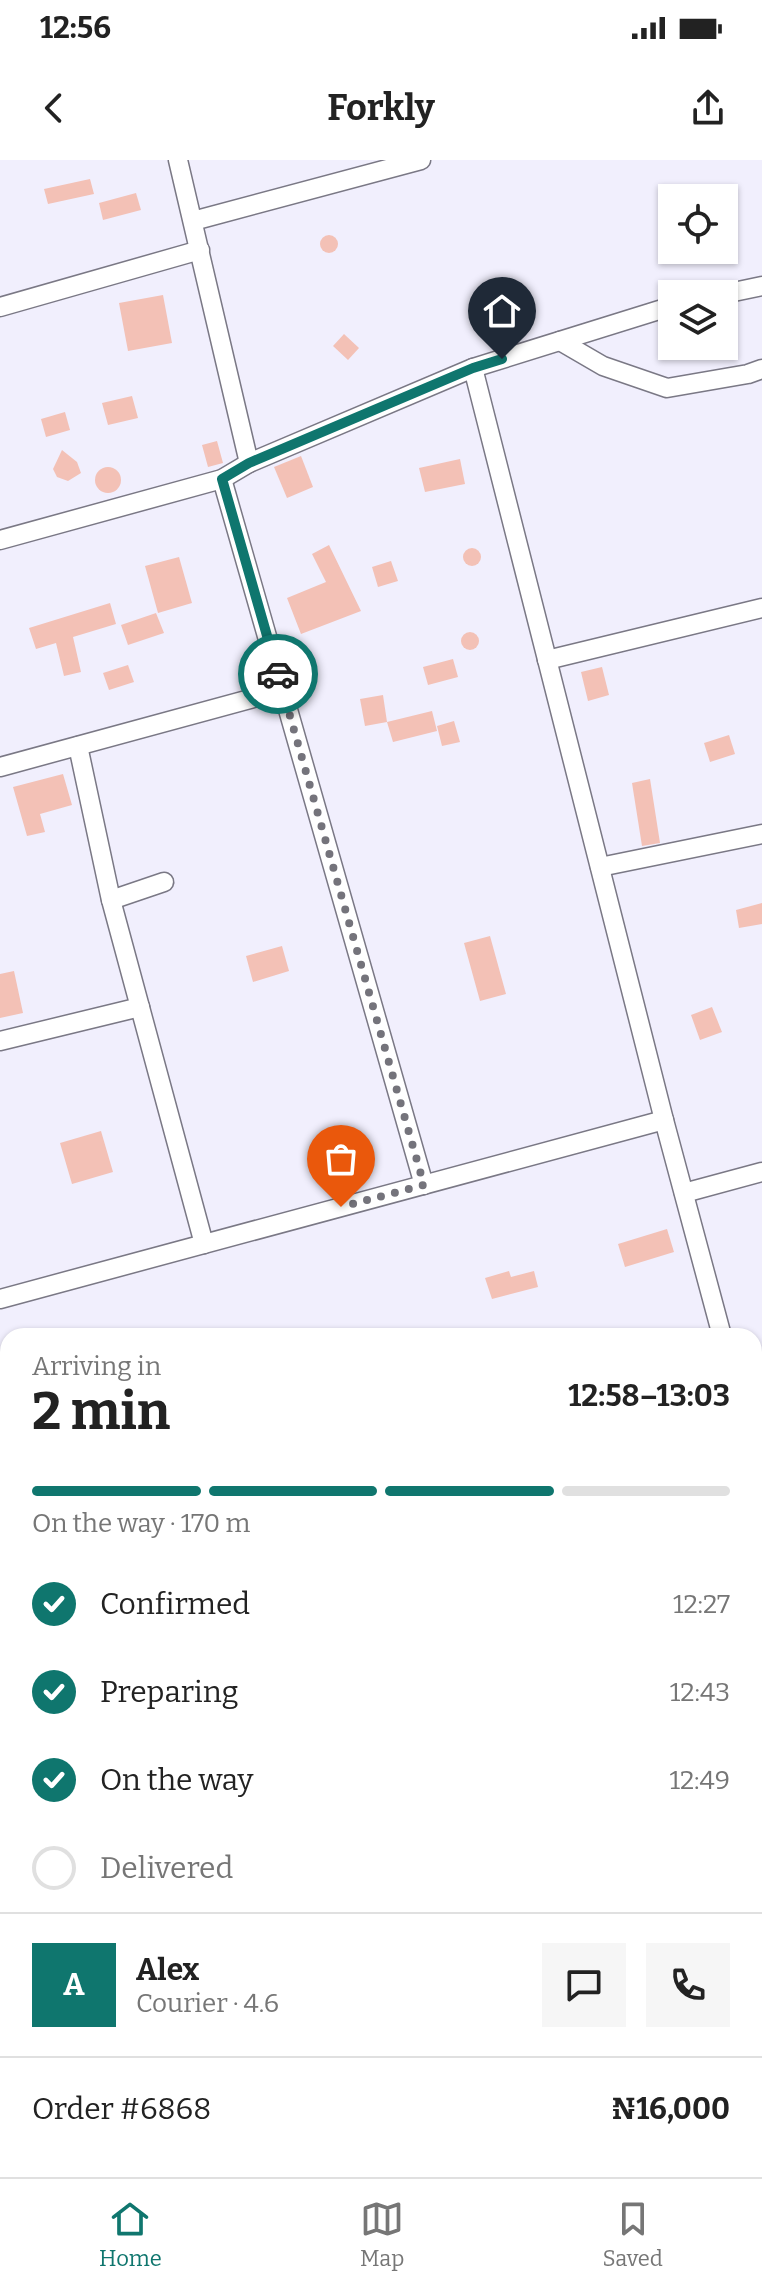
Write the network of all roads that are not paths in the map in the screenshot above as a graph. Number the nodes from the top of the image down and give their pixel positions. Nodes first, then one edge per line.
1 (178, 160) edge
2 (421, 160) edge
3 (193, 221) junction
4 (200, 250) junction
5 (762, 286) edge
6 (738, 291) edge
7 (0, 307) edge
8 (658, 310) edge
9 (560, 341) junction
10 (473, 368) junction
11 (762, 369) edge
12 (249, 463) junction
13 (222, 479) junction
14 (0, 540) edge
15 (762, 608) edge
16 (547, 660) junction
17 (283, 690) junction
18 (78, 746) junction
19 (0, 767) edge
20 (762, 834) edge
21 (600, 867) junction
22 (164, 882) dead end
23 (111, 900) junction
24 (140, 1007) junction
25 (0, 1041) edge
26 (664, 1120) junction
27 (762, 1172) edge
28 (424, 1185) junction
29 (684, 1193) junction
30 (204, 1244) junction
31 (0, 1299) edge
32 (720, 1328) edge

1 - 3 street
2 - 3 street
3 - 4 street
4 - 7 street
4 - 12 street
5 - 6 street
8 - 9 street
9 - 10 street
9 - 11 street
10 - 12 street
10 - 16 street
12 - 13 street
13 - 14 street
13 - 17 street
15 - 16 street
16 - 21 street
17 - 18 street
17 - 28 street
18 - 19 street
18 - 23 street
20 - 21 street
21 - 26 street
22 - 23 street
23 - 24 street
24 - 25 street
24 - 30 street
26 - 28 street
26 - 29 street
27 - 29 street
28 - 30 street
29 - 32 street
30 - 31 street

